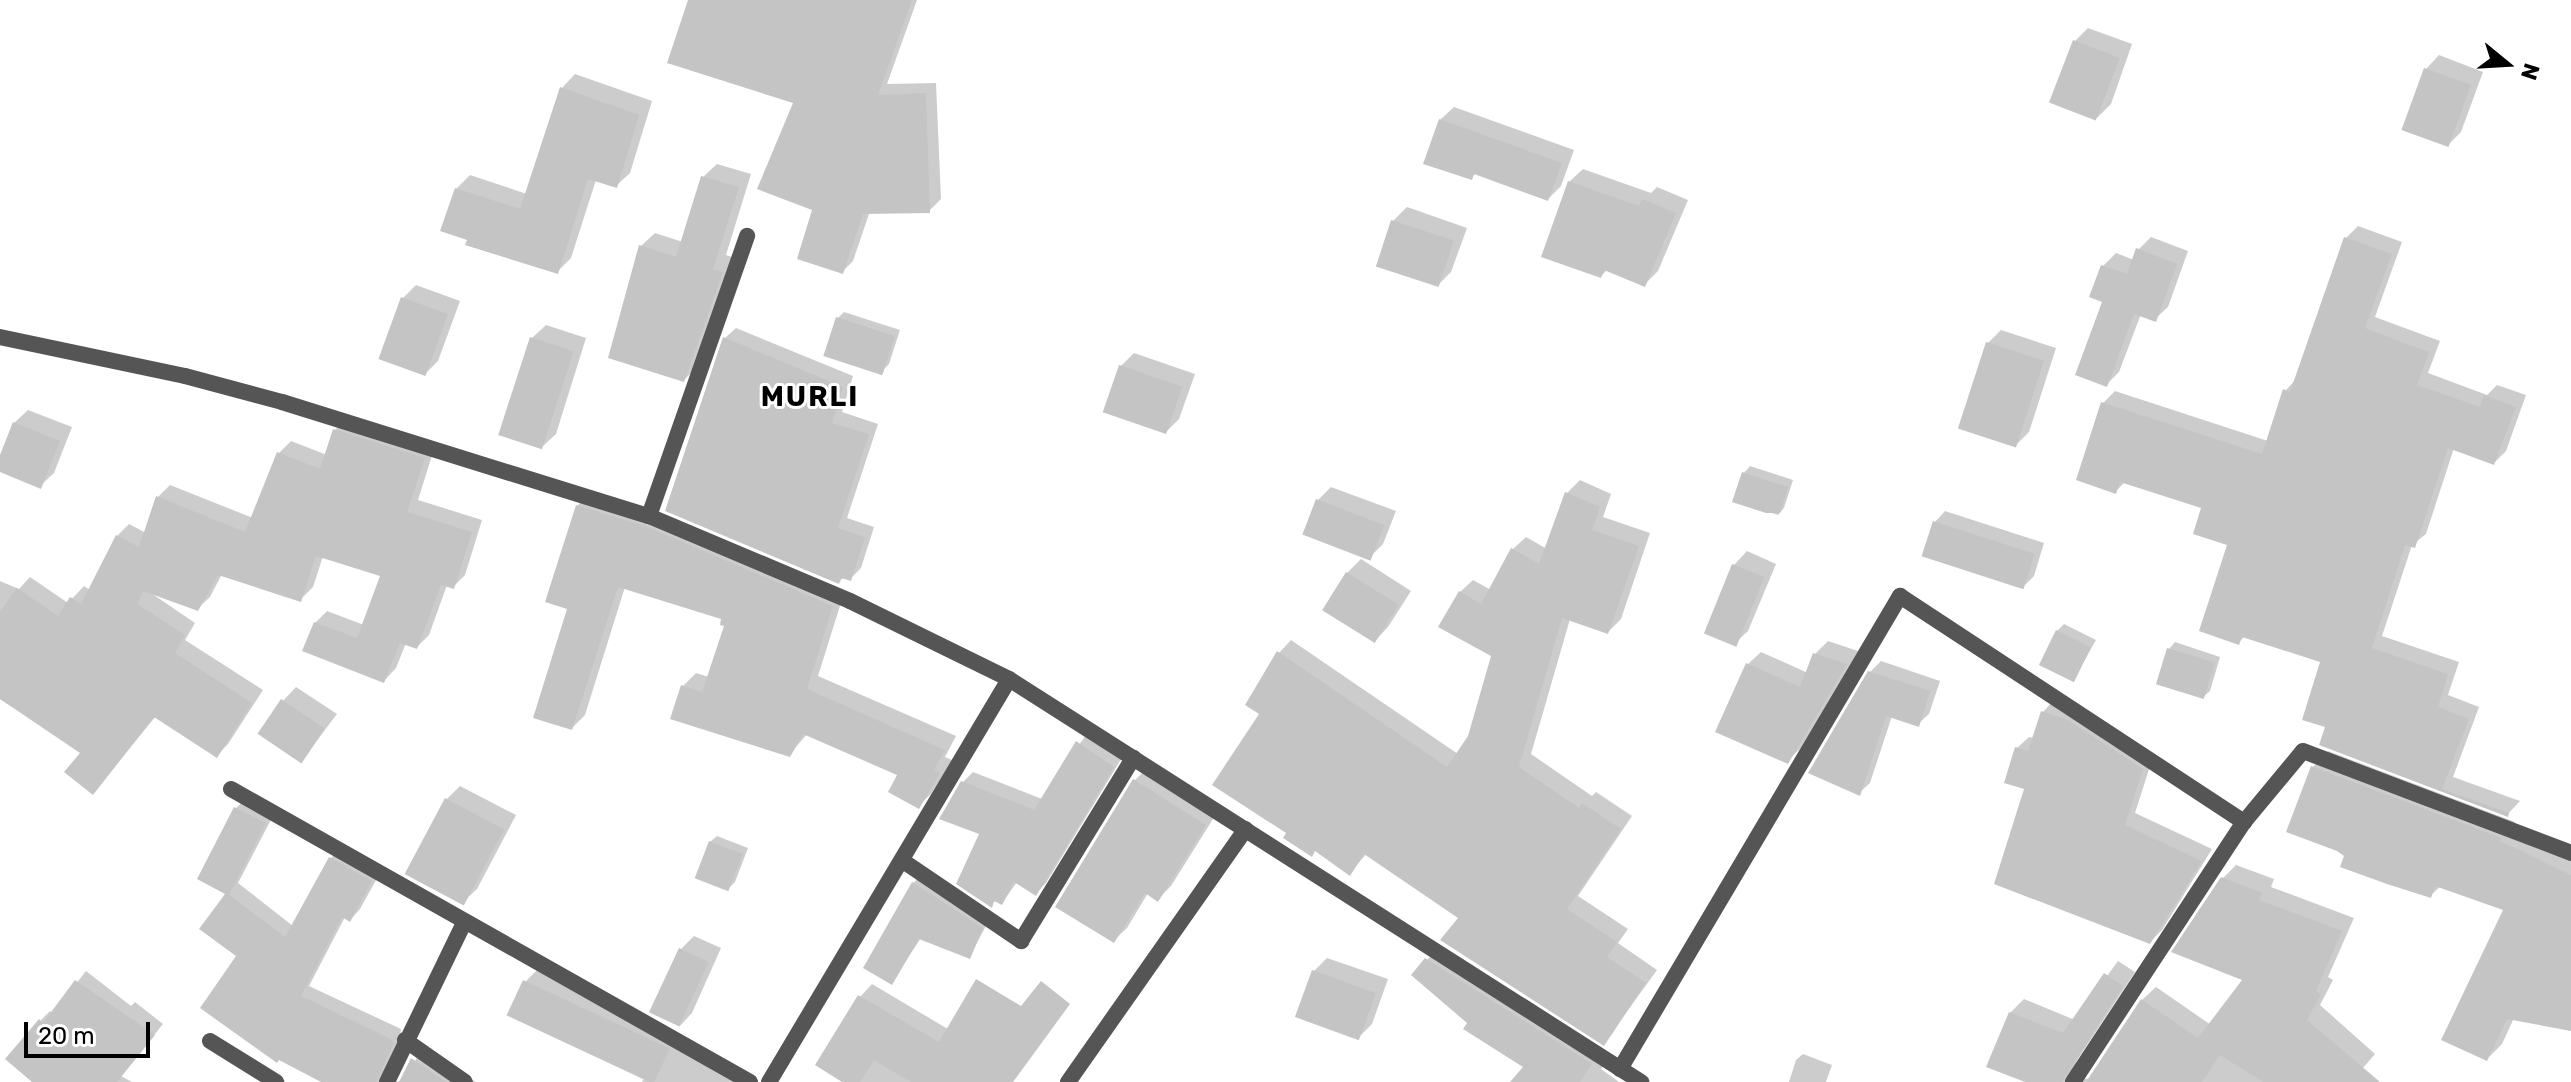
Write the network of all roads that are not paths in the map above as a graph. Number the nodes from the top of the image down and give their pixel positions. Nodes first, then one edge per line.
1 (747, 236) dead end
2 (0, 337) edge
3 (649, 516) junction
4 (1009, 679) junction
5 (1133, 758) junction
6 (231, 789) dead end
7 (2244, 822) junction
8 (1246, 829) junction
9 (2571, 853) edge
10 (903, 861) junction
11 (464, 923) junction
12 (405, 1040) junction
13 (210, 1041) dead end
14 (1620, 1069) junction
15 (276, 1082) edge
16 (387, 1082) edge
17 (465, 1082) edge
18 (750, 1082) edge
19 (769, 1082) edge
20 (1068, 1082) edge
21 (1641, 1082) edge
22 (2073, 1082) edge

1 - 3 street
2 - 3 street
3 - 4 street
4 - 5 street
4 - 10 street
5 - 8 street
5 - 10 street
6 - 11 street
7 - 9 street
7 - 14 street
7 - 22 street
8 - 14 street
8 - 20 street
10 - 19 street
11 - 12 street
11 - 18 street
12 - 16 street
12 - 17 street
13 - 15 street
14 - 21 street

